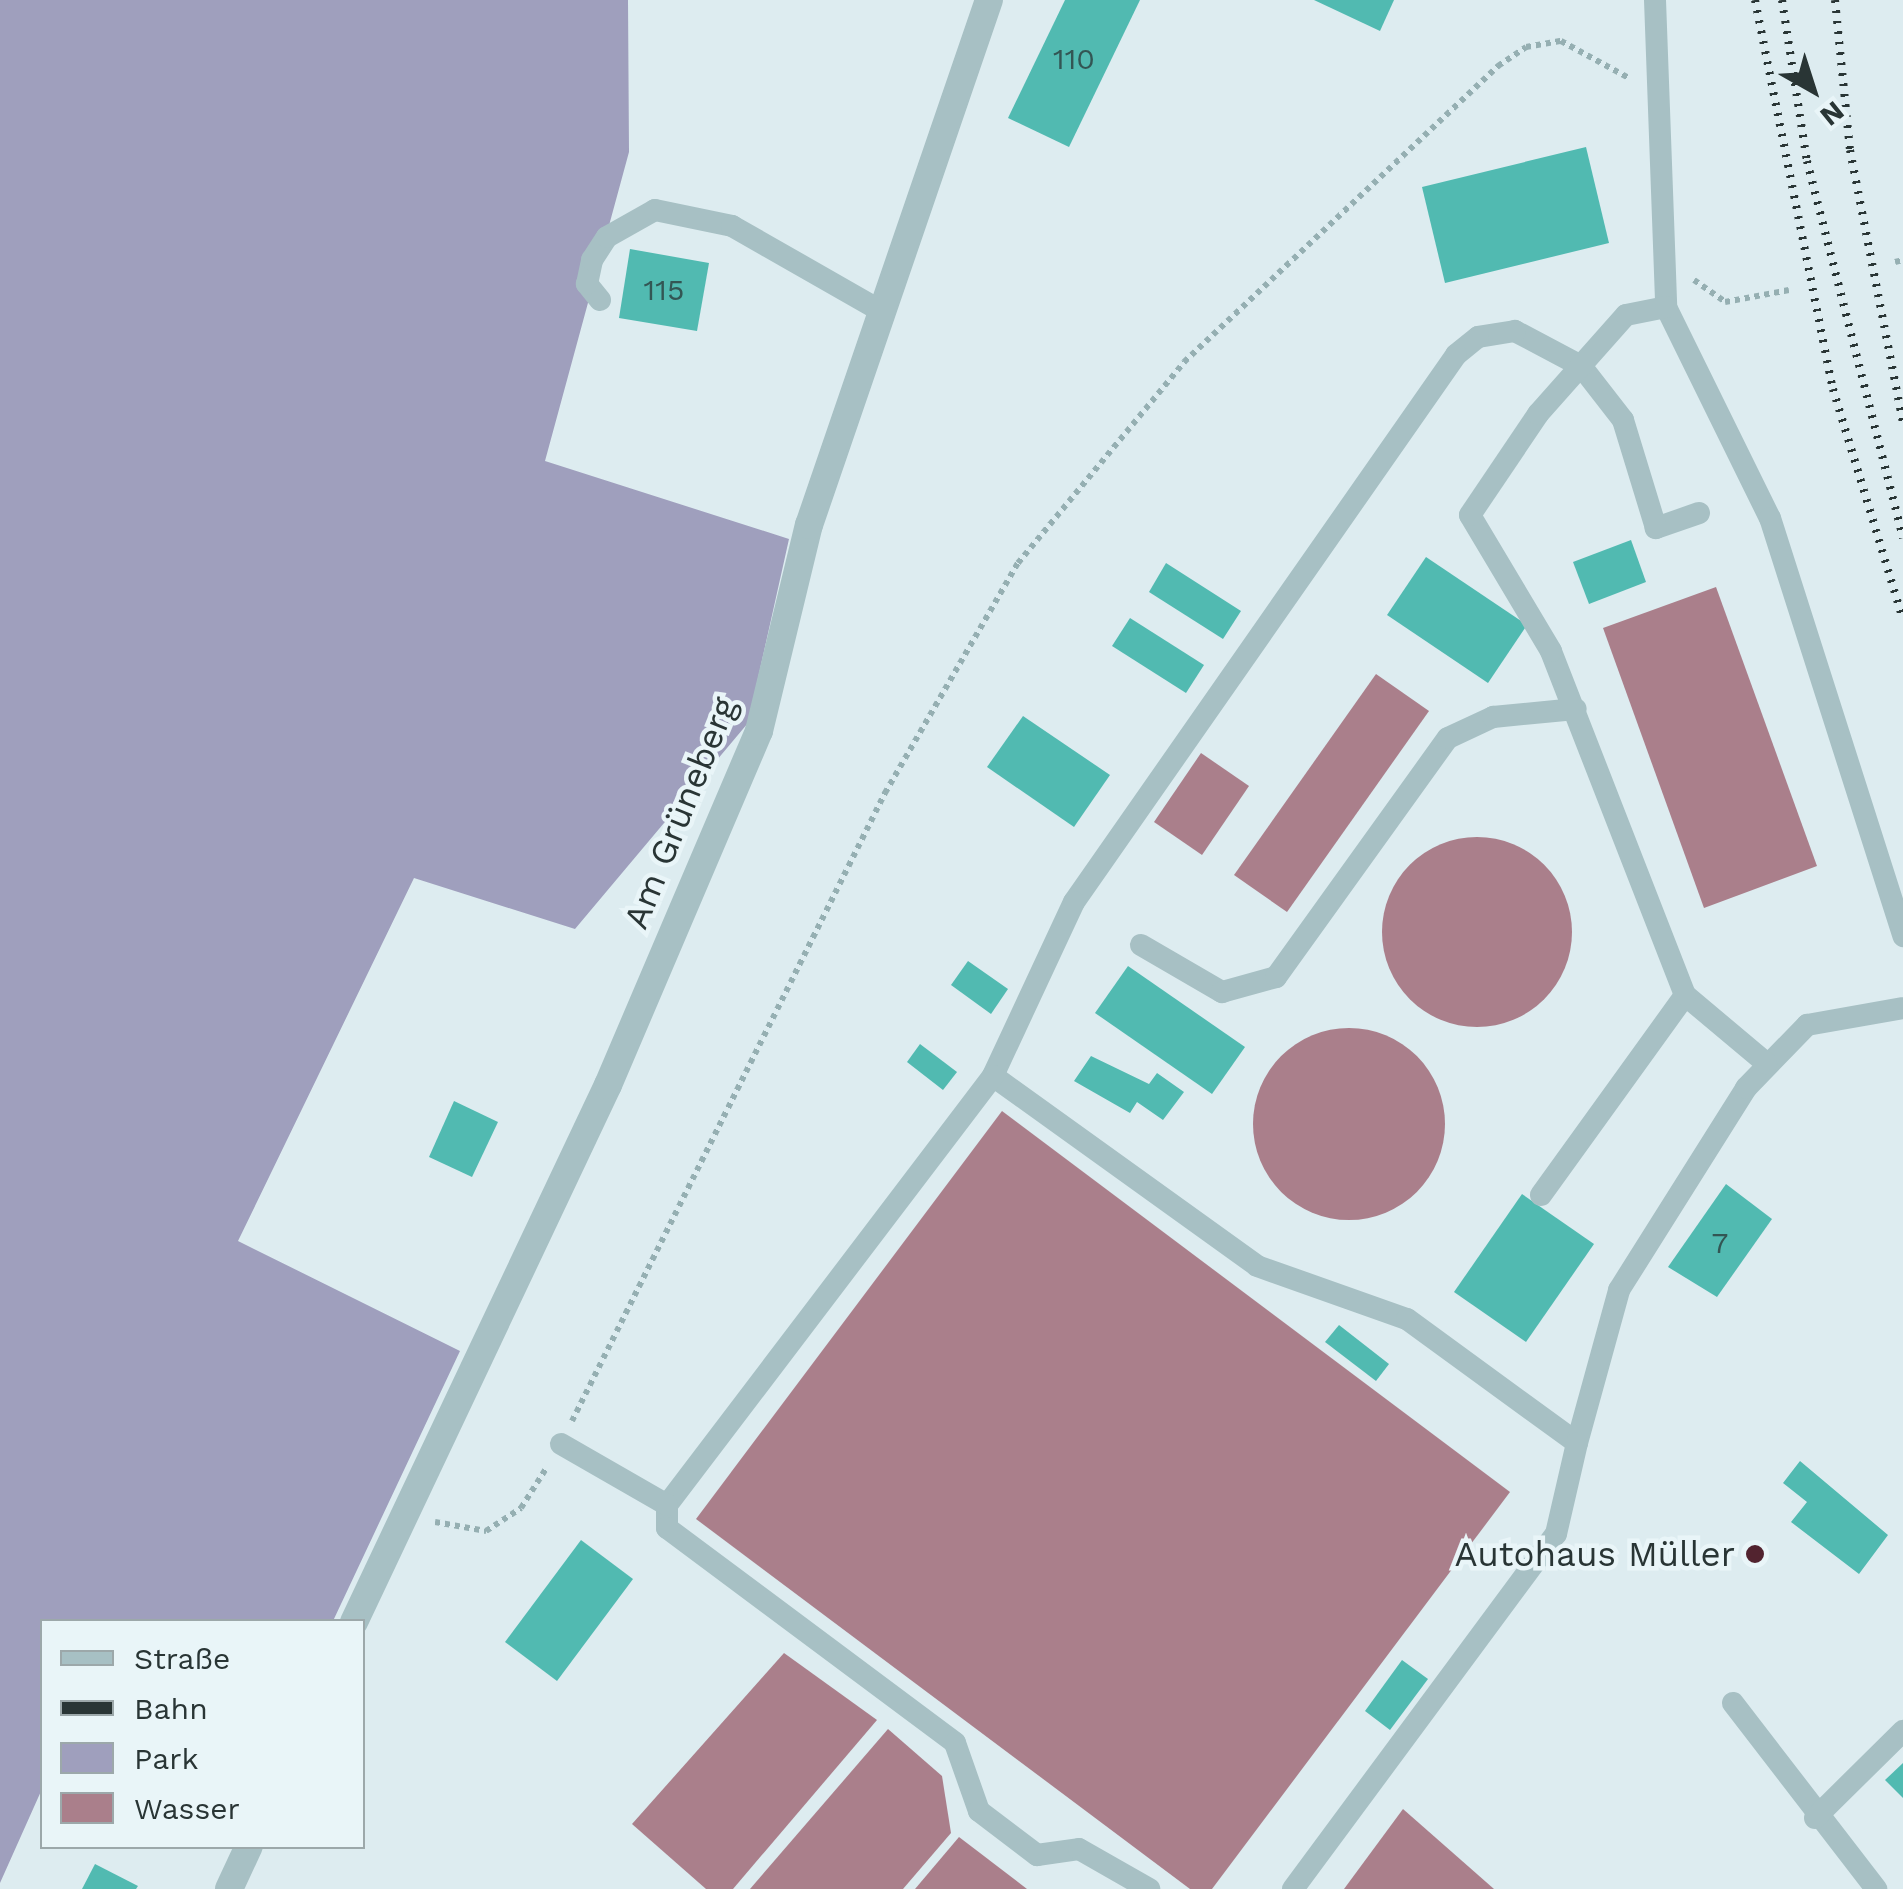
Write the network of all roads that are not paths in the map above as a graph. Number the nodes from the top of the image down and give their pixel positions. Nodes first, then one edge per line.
1 (989, 0) edge
2 (1655, 0) edge
3 (600, 300) dead end
4 (1666, 307) junction
5 (883, 312) junction
6 (1581, 366) junction
7 (1699, 512) dead end
8 (1576, 709) junction
9 (1903, 936) edge
10 (1142, 946) dead end
11 (1685, 996) junction
12 (1903, 1008) edge
13 (1766, 1063) junction
14 (992, 1076) junction
15 (1540, 1196) dead end
16 (1576, 1443) junction
17 (561, 1444) road end
18 (666, 1505) junction
19 (355, 1619) edge
20 (1733, 1702) dead end
21 (1903, 1731) edge
22 (1815, 1818) junction
23 (247, 1849) edge
24 (229, 1889) edge
25 (1149, 1889) edge
26 (1293, 1889) edge
27 (1876, 1889) edge

1 - 5 street, Am Grüneberg
2 - 4 lane
3 - 5 lane
4 - 6 lane
4 - 9 lane
5 - 19 street, Am Grüneberg
6 - 7 lane
6 - 8 lane
6 - 14 lane
8 - 10 lane
8 - 11 lane
11 - 13 lane
11 - 15 lane
12 - 13 lane
13 - 16 lane
14 - 16 lane
14 - 18 lane
16 - 26 lane
17 - 18 lane
18 - 25 lane
20 - 22 lane
21 - 22 lane
22 - 27 lane
23 - 24 street

